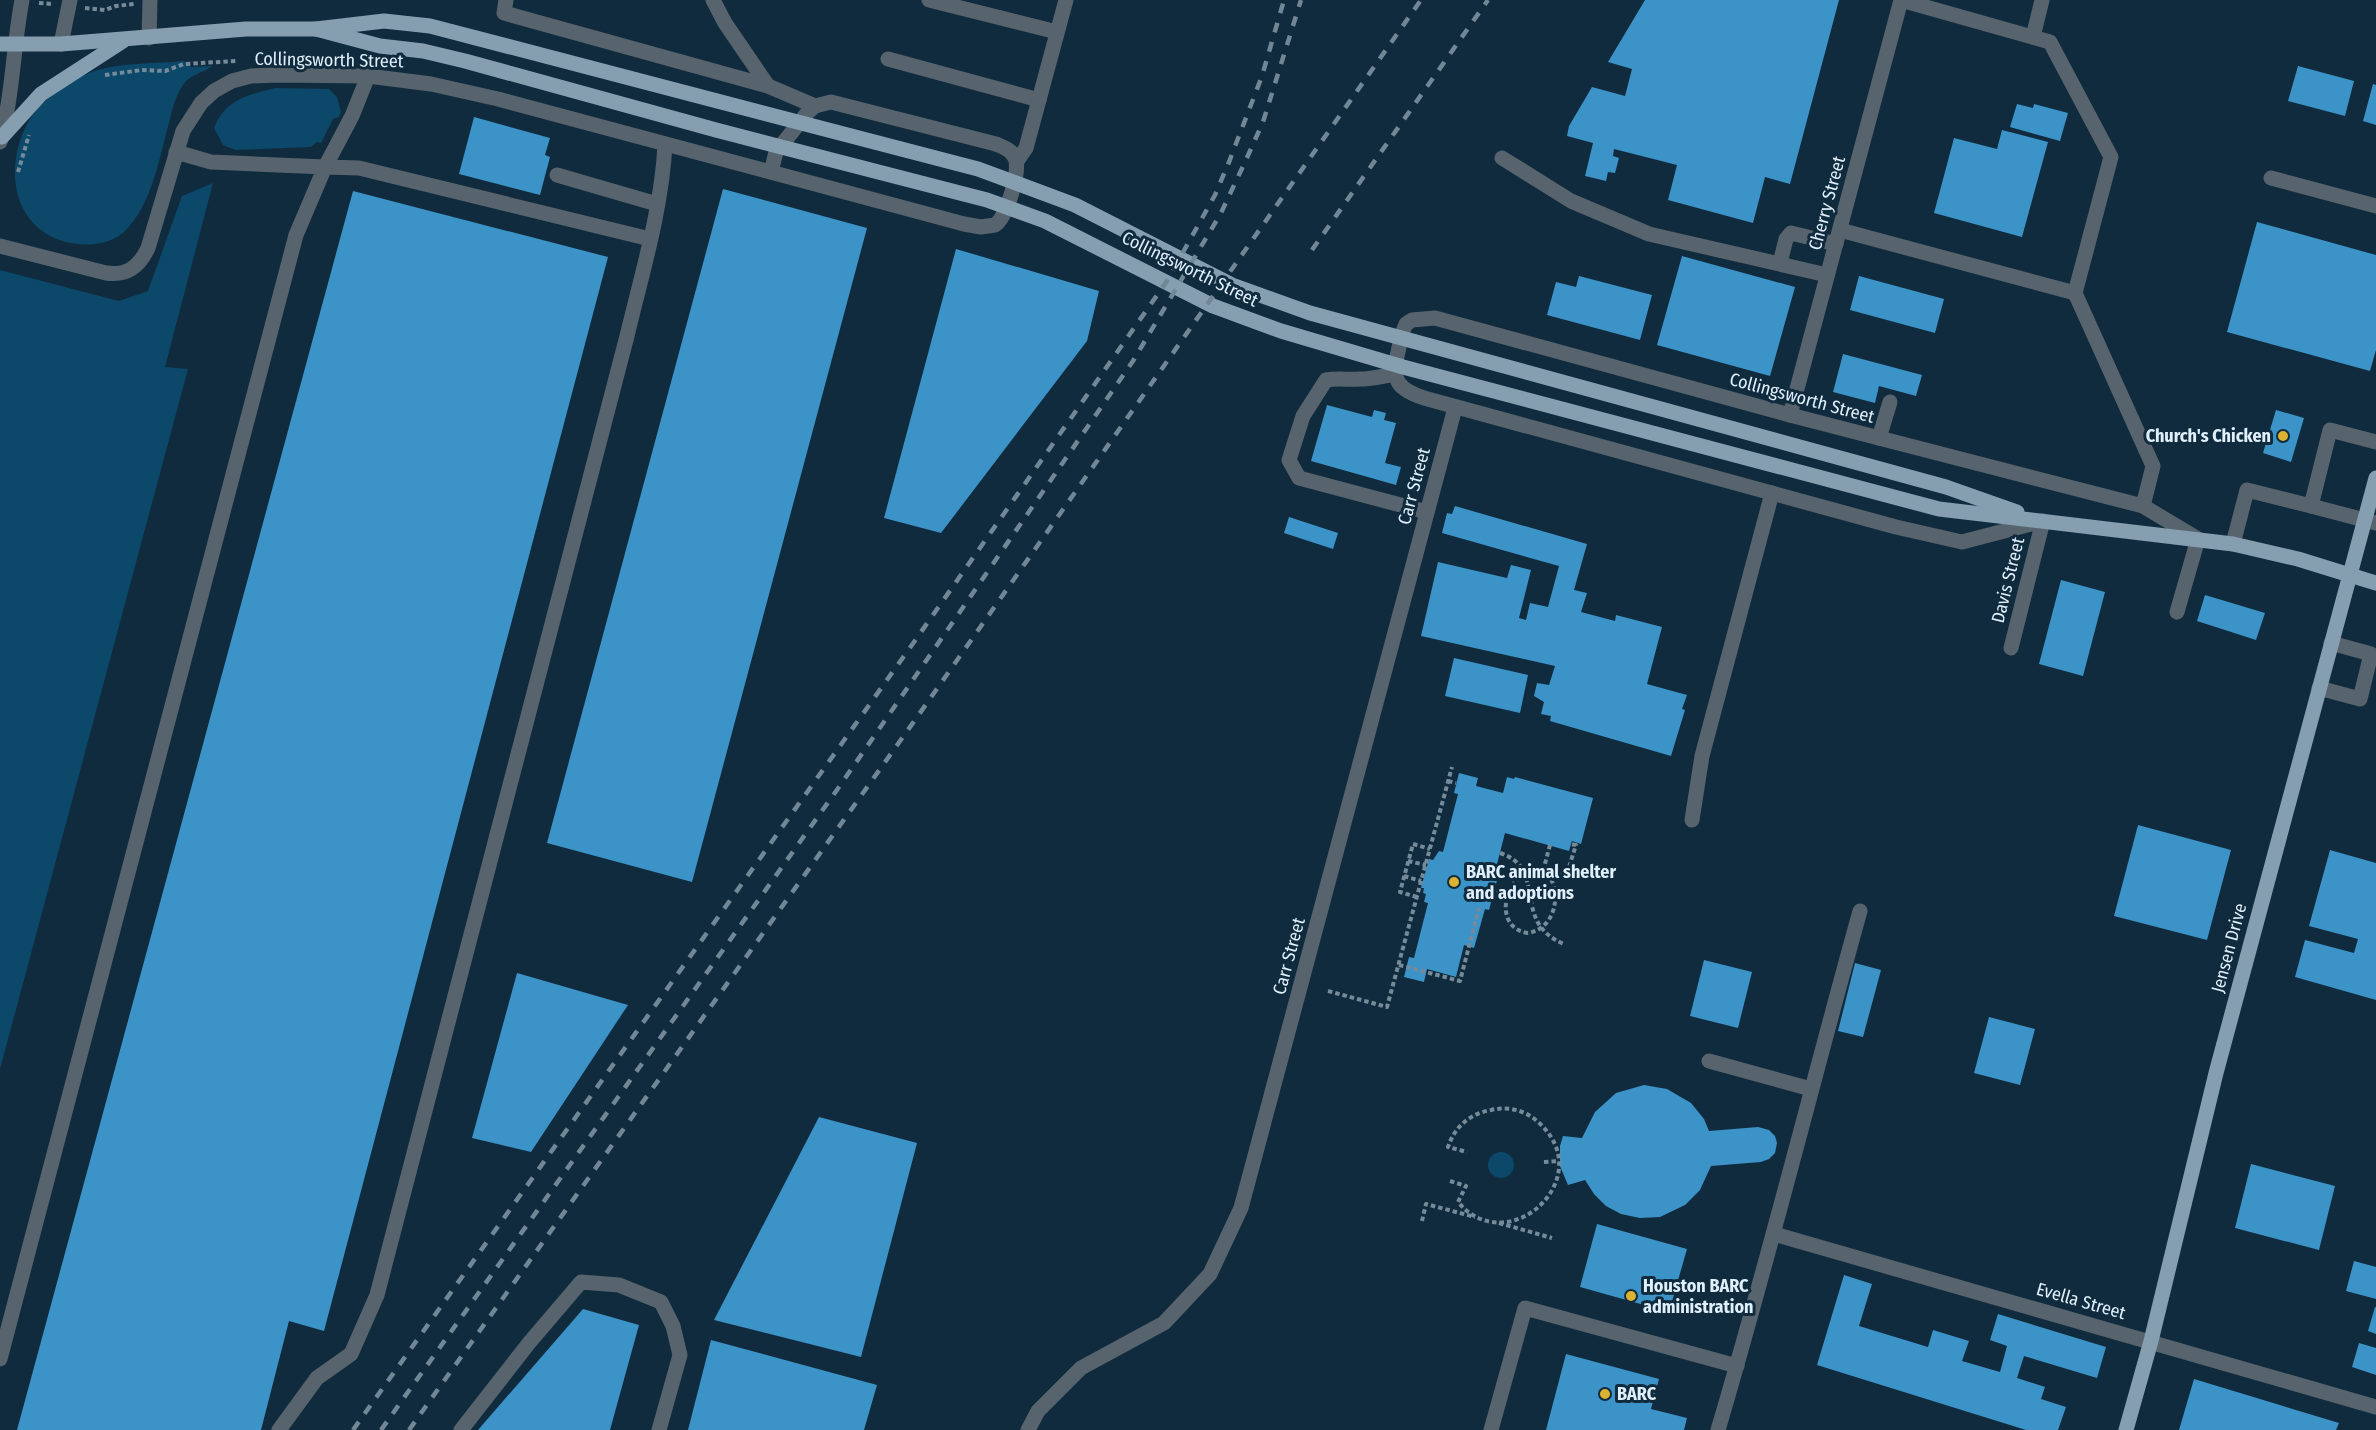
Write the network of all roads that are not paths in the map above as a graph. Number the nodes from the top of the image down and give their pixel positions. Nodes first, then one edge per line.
1 (22, 0) edge
2 (70, 0) edge
3 (506, 0) edge
4 (713, 0) edge
5 (929, 0) edge
6 (1066, 0) edge
7 (1901, 0) edge
8 (2042, 0) edge
9 (143, 2) edge
10 (315, 29) junction
11 (1057, 32) junction
12 (148, 38) junction
13 (2033, 38) junction
14 (127, 39) junction
15 (7, 44) edge
16 (61, 44) junction
17 (888, 59) dead end
18 (368, 76) junction
19 (768, 86) junction
20 (1039, 100) junction
21 (815, 106) junction
22 (1, 140) edge
23 (665, 144) junction
24 (176, 152) junction
25 (1502, 158) dead end
26 (1017, 161) junction
27 (325, 167) junction
28 (771, 172) junction
29 (557, 175) dead end
30 (2271, 178) dead end
31 (657, 204) junction
32 (2376, 206) edge
33 (1838, 237) junction
34 (650, 239) junction
35 (0, 246) edge
36 (1780, 263) junction
37 (1827, 275) junction
38 (2075, 293) junction
39 (1395, 374) junction
40 (1890, 402) dead end
41 (1455, 408) junction
42 (1790, 415) junction
43 (1879, 438) junction
44 (2376, 442) edge
45 (2376, 478) edge
46 (1772, 493) junction
47 (2142, 506) junction
48 (2311, 506) junction
49 (1427, 512) junction
50 (2043, 521) junction
51 (2370, 521) edge
52 (2198, 539) junction
53 (2233, 544) junction
54 (2349, 574) junction
55 (2376, 583) edge
56 (2177, 612) dead end
57 (2331, 643) junction
58 (2011, 648) dead end
59 (2374, 652) edge
60 (2319, 688) junction
61 (1692, 820) dead end
62 (1860, 910) dead end
63 (1709, 1061) dead end
64 (1811, 1089) junction
65 (1774, 1234) junction
66 (2151, 1341) junction
67 (0, 1359) edge
68 (1737, 1366) junction
69 (2376, 1407) edge
70 (279, 1430) edge
71 (460, 1430) edge
72 (659, 1430) edge
73 (1028, 1430) edge
74 (1491, 1430) edge
75 (1718, 1430) edge
76 (2126, 1430) edge

1 - 15 street
2 - 16 street
3 - 19 street
4 - 19 street
5 - 11 street
6 - 11 street, Collingsworth Street
7 - 13 street
7 - 33 street, Cherry Street
8 - 13 street
9 - 12 street
10 - 12 main road, Collingsworth Street
10 - 50 main road, Collingsworth Street
10 - 50 main road, Collingsworth Street
11 - 20 street, Collingsworth Street
12 - 14 main road, Collingsworth Street
13 - 38 street
14 - 16 main road, Collingsworth Street
14 - 22 main road
15 - 16 main road, Collingsworth Street
15 - 22 street
17 - 20 street
18 - 23 street, Collingsworth Street
18 - 24 street, Collingsworth Street
18 - 27 street
19 - 21 street
20 - 26 street, Collingsworth Street
21 - 26 street
21 - 28 street
23 - 28 street, Collingsworth Street
23 - 31 street
24 - 27 street
24 - 35 street, Collingsworth Street
25 - 36 street
26 - 28 street, Collingsworth Street
27 - 34 street
27 - 67 street
29 - 31 street
30 - 32 street
31 - 34 street
33 - 36 street
33 - 37 street, Cherry Street
33 - 38 street
34 - 70 street
36 - 37 street
37 - 42 street, Cherry Street
38 - 47 street
39 - 41 street, Collingsworth Street
39 - 42 street, Collingsworth Street
39 - 49 street
40 - 43 street
41 - 46 street, Collingsworth Street
41 - 49 street, Carr Street
42 - 43 street, Collingsworth Street
43 - 47 street, Collingsworth Street
44 - 48 street
45 - 51 main road, Jensen Drive
46 - 50 street, Collingsworth Street
46 - 61 street
47 - 52 street, Collingsworth Street
48 - 51 street
48 - 53 street
49 - 73 street, Carr Street
50 - 52 main road, Collingsworth Street
50 - 58 street, Davis Street
51 - 54 main road, Jensen Drive
52 - 53 main road, Collingsworth Street
52 - 56 street
53 - 54 main road, Collingsworth Street
54 - 55 main road, Collingsworth Street
54 - 57 main road, Jensen Drive
57 - 59 street
57 - 60 main road, Jensen Drive
59 - 60 street
60 - 66 main road, Jensen Drive
62 - 64 street
63 - 64 street
64 - 65 street
65 - 66 street, Evella Street
65 - 68 street
66 - 69 street, Evella Street
66 - 76 main road, Jensen Drive
68 - 74 street
68 - 75 street
71 - 72 street

